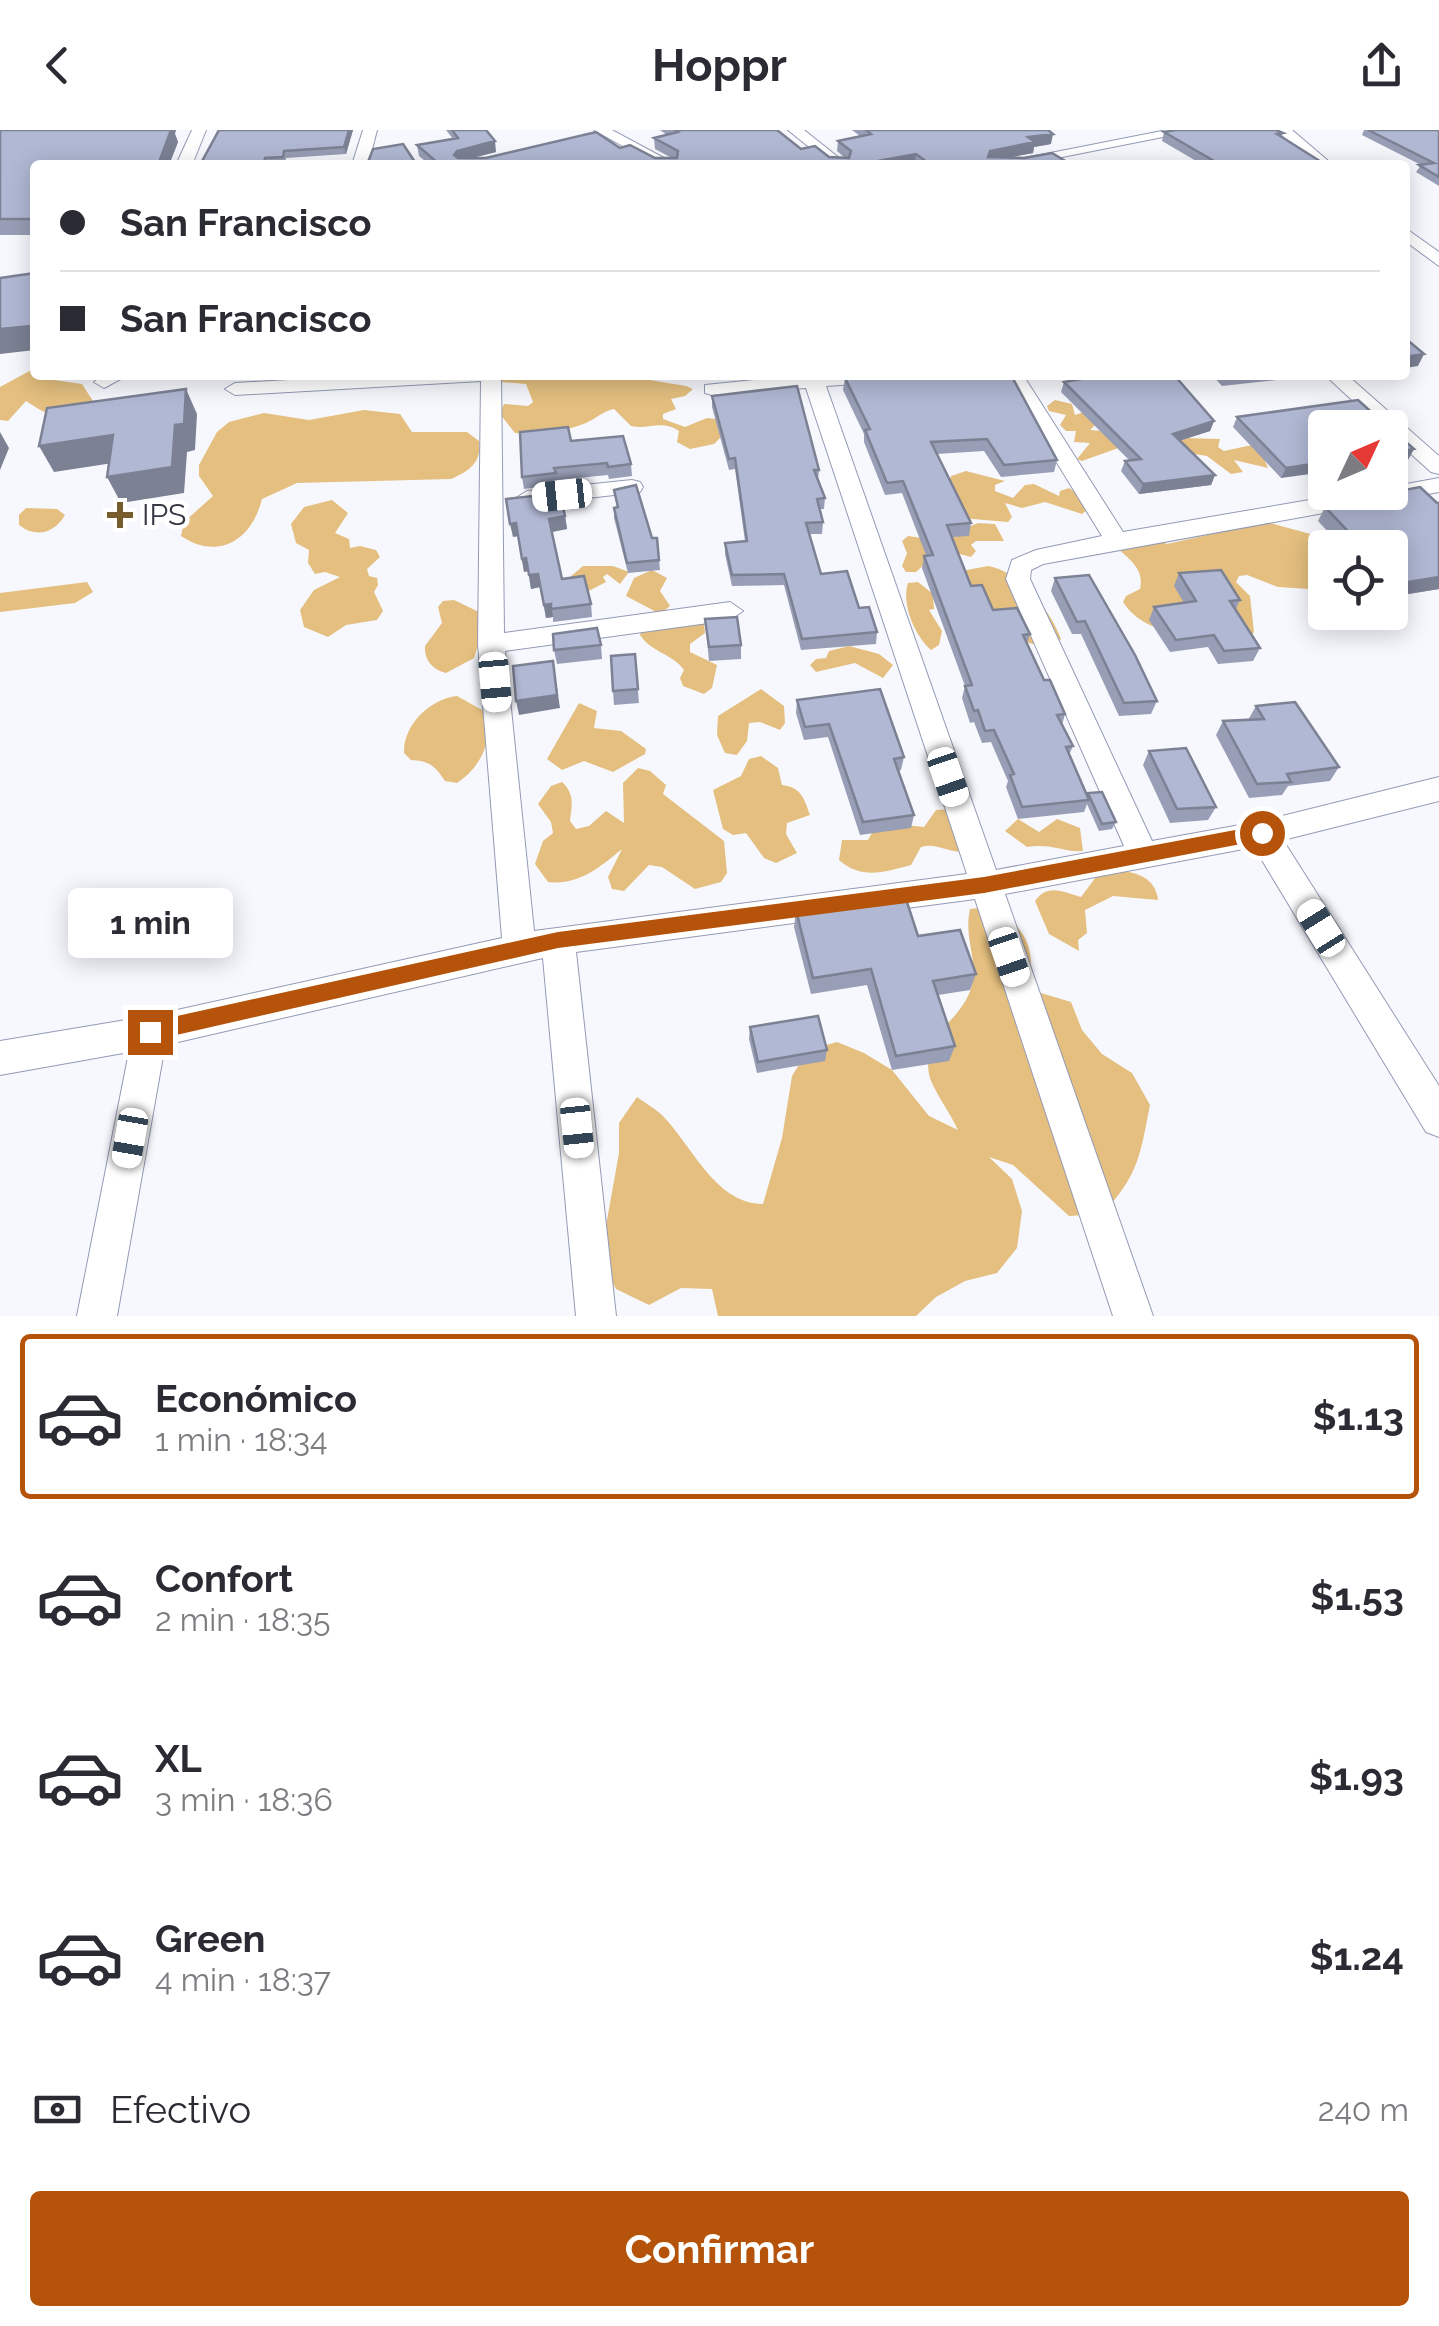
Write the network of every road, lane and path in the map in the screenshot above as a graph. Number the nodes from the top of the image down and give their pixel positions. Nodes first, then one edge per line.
1 (198, 130) edge
2 (370, 130) edge
3 (795, 130) edge
4 (1116, 130) edge
5 (1191, 130) edge
6 (1283, 130) edge
7 (597, 132) edge
8 (1135, 140) junction
9 (186, 160) edge
10 (361, 160) edge
11 (658, 160) edge
12 (834, 160) edge
13 (1025, 160) edge
14 (1319, 160) edge
15 (1439, 230) edge
16 (1410, 235) edge
17 (1410, 238) edge
18 (1439, 260) edge
19 (398, 380) edge
20 (488, 380) edge
21 (803, 380) edge
22 (813, 380) edge
23 (1016, 380) edge
24 (1341, 380) edge
25 (235, 389) dead end
26 (712, 389) dead end
27 (1439, 467) edge
28 (1439, 483) edge
29 (632, 487) edge
30 (491, 502) junction
31 (1118, 541) junction
32 (730, 610) dead end
33 (491, 644) junction
34 (1439, 789) edge
35 (1262, 833) junction
36 (1142, 855) junction
37 (984, 885) junction
38 (558, 940) junction
39 (518, 948) junction
40 (150, 1032) junction
41 (0, 1058) edge
42 (1439, 1119) edge
43 (97, 1316) edge
44 (596, 1316) edge
45 (1133, 1316) edge

1 - 9 street
2 - 10 street
3 - 12 street
4 - 8 street
5 - 8 street
6 - 14 street
7 - 11 street
8 - 13 street
15 - 16 street
17 - 18 street
19 - 25 street
20 - 30 street
21 - 26 street
22 - 37 street
23 - 31 street
24 - 27 street
28 - 31 street
29 - 30 street
30 - 33 street
31 - 36 street
32 - 33 street
33 - 39 street
34 - 35 street
35 - 36 street
35 - 42 street
36 - 37 street
37 - 38 street
37 - 45 street
38 - 39 street
38 - 44 street
39 - 40 street
40 - 41 street
40 - 43 street

